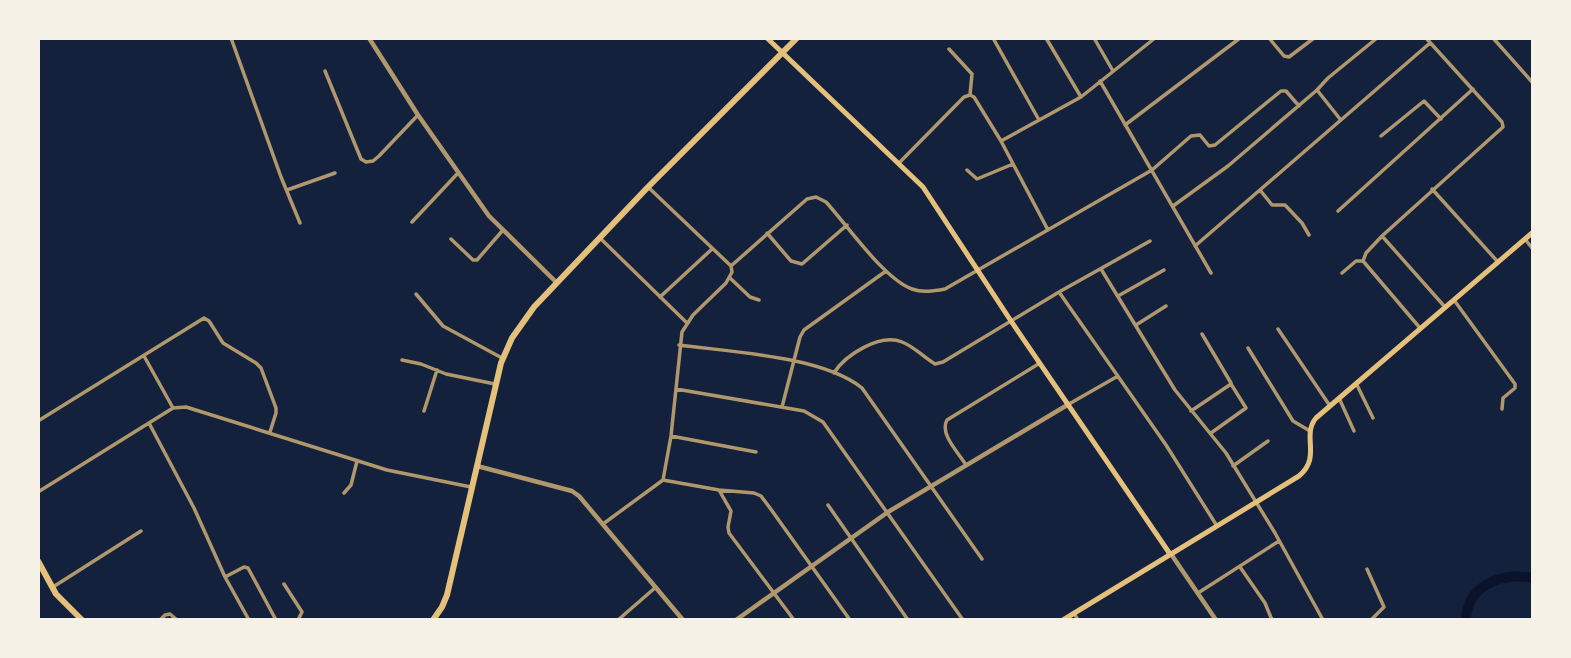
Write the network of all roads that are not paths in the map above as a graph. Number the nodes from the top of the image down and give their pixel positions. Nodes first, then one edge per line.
1 (231, 38) edge
2 (369, 38) edge
3 (767, 38) edge
4 (797, 38) edge
5 (993, 38) edge
6 (1046, 38) edge
7 (1094, 38) edge
8 (1155, 38) edge
9 (1240, 38) edge
10 (1269, 38) edge
11 (1314, 38) edge
12 (1377, 38) edge
13 (1426, 38) edge
14 (1493, 38) edge
15 (1430, 43) junction
16 (949, 49) dead end
17 (782, 54) junction
18 (325, 71) dead end
19 (1113, 71) junction
20 (1100, 81) junction
21 (1532, 82) edge
22 (1473, 89) junction
23 (1317, 90) junction
24 (970, 95) junction
25 (1081, 97) junction
26 (1298, 106) junction
27 (418, 115) junction
28 (1340, 119) junction
29 (1441, 119) junction
30 (1039, 120) junction
31 (1125, 125) junction
32 (1381, 136) dead end
33 (1001, 141) junction
34 (900, 163) junction
35 (1013, 164) junction
36 (967, 170) dead end
37 (1152, 170) junction
38 (335, 173) dead end
39 (458, 173) junction
40 (648, 187) junction
41 (1432, 189) junction
42 (1260, 190) junction
43 (286, 191) junction
44 (1173, 206) junction
45 (1338, 211) dead end
46 (412, 222) dead end
47 (300, 223) dead end
48 (847, 225) junction
49 (503, 230) junction
50 (1048, 230) junction
51 (767, 233) junction
52 (1532, 233) edge
53 (1309, 235) dead end
54 (1382, 236) junction
55 (600, 238) junction
56 (451, 239) dead end
57 (1525, 239) junction
58 (1150, 241) dead end
59 (1195, 246) junction
60 (1532, 248) edge
61 (712, 249) junction
62 (1363, 261) junction
63 (1498, 262) junction
64 (731, 269) junction
65 (1101, 270) junction
66 (1164, 270) dead end
67 (886, 271) junction
68 (978, 271) junction
69 (1211, 273) dead end
70 (1342, 273) dead end
71 (730, 278) junction
72 (557, 283) junction
73 (1059, 292) junction
74 (416, 294) dead end
75 (1118, 296) junction
76 (660, 297) junction
77 (1453, 299) junction
78 (759, 300) dead end
79 (1166, 306) dead end
80 (1445, 307) junction
81 (1011, 321) junction
82 (687, 323) junction
83 (1136, 325) junction
84 (1278, 329) dead end
85 (1420, 329) junction
86 (1202, 334) dead end
87 (680, 345) junction
88 (1248, 348) dead end
89 (144, 356) junction
90 (502, 358) junction
91 (402, 360) dead end
92 (793, 361) junction
93 (1041, 363) junction
94 (437, 370) junction
95 (834, 373) junction
96 (1118, 376) junction
97 (1356, 383) junction
98 (495, 384) junction
99 (1231, 384) junction
100 (676, 389) junction
101 (1339, 398) junction
102 (1069, 404) junction
103 (1330, 406) junction
104 (782, 407) junction
105 (173, 408) junction
106 (1502, 408) dead end
107 (424, 411) dead end
108 (1191, 411) junction
109 (1373, 418) dead end
110 (38, 421) edge
111 (149, 423) junction
112 (1310, 431) junction
113 (1354, 431) dead end
114 (270, 433) junction
115 (1210, 433) junction
116 (671, 436) junction
117 (1268, 441) dead end
118 (756, 452) dead end
119 (358, 461) junction
120 (476, 465) junction
121 (966, 466) junction
122 (1233, 467) junction
123 (663, 480) junction
124 (929, 486) junction
125 (471, 488) junction
126 (719, 490) junction
127 (38, 492) edge
128 (344, 494) dead end
129 (1256, 503) junction
130 (828, 505) dead end
131 (888, 512) junction
132 (603, 524) junction
133 (1217, 526) junction
134 (141, 531) dead end
135 (852, 539) junction
136 (1279, 541) junction
137 (1170, 554) junction
138 (982, 559) dead end
139 (38, 561) edge
140 (811, 567) junction
141 (1240, 567) junction
142 (1367, 569) dead end
143 (225, 577) junction
144 (284, 584) dead end
145 (657, 586) junction
146 (53, 587) junction
147 (775, 592) junction
148 (1198, 593) junction
149 (1073, 613) junction
150 (738, 619) edge
151 (82, 620) edge
152 (160, 620) edge
153 (177, 620) edge
154 (249, 620) edge
155 (276, 620) edge
156 (298, 620) edge
157 (433, 620) edge
158 (618, 620) edge
159 (683, 620) edge
160 (794, 620) edge
161 (850, 620) edge
162 (908, 620) edge
163 (963, 620) edge
164 (1063, 620) edge
165 (1078, 620) edge
166 (1216, 620) edge
167 (1272, 620) edge
168 (1323, 620) edge
169 (1371, 620) edge

1 - 43 street
2 - 27 street
3 - 17 main road
4 - 17 main road
5 - 30 street
6 - 25 street
7 - 19 street
8 - 19 street
9 - 31 street
10 - 11 street
12 - 23 street
13 - 15 street
14 - 21 street
15 - 22 street
15 - 28 street
16 - 24 street
17 - 34 main road
17 - 40 main road
18 - 27 street
19 - 20 street
20 - 25 street
20 - 31 street
22 - 29 street
22 - 41 street
23 - 26 street
23 - 28 street
24 - 33 street
24 - 34 street
25 - 30 street
26 - 37 street
26 - 44 street
27 - 39 street
28 - 42 street
29 - 32 street
29 - 45 street
30 - 33 street
31 - 37 street
33 - 35 street
34 - 68 main road
35 - 36 street
35 - 50 street
37 - 44 street
37 - 50 street
38 - 43 street
39 - 46 street
39 - 49 street
40 - 55 main road
40 - 61 street
41 - 54 street
41 - 63 street
42 - 53 street
42 - 59 street
43 - 47 street
44 - 59 street
48 - 51 street
48 - 51 street
48 - 67 street
49 - 56 street
49 - 72 street
50 - 68 street
51 - 64 street
52 - 57 main road
54 - 62 street
54 - 80 street
55 - 72 main road
55 - 76 street
57 - 60 street
57 - 63 main road
58 - 65 street
59 - 69 street
61 - 64 street
61 - 76 street
62 - 70 street
62 - 85 street
63 - 77 main road
64 - 71 street
65 - 73 street
65 - 75 street
66 - 75 street
67 - 68 street
67 - 92 street
68 - 81 main road
71 - 78 street
71 - 82 street
72 - 90 main road
73 - 81 street
73 - 96 street
74 - 90 street
75 - 83 street
76 - 82 street
77 - 80 main road
77 - 106 street
79 - 83 street
80 - 85 main road
81 - 93 main road
81 - 95 street
82 - 87 street
83 - 108 street
84 - 103 street
85 - 97 main road
86 - 99 street
87 - 92 street
87 - 100 street
88 - 112 street
89 - 105 street
89 - 110 street
89 - 114 street
90 - 98 main road
91 - 94 street
92 - 95 street
92 - 104 street
93 - 102 main road
93 - 121 street
94 - 98 street
94 - 107 street
95 - 124 street
96 - 102 street
96 - 133 street
97 - 101 main road
97 - 109 street
98 - 120 main road
99 - 108 street
99 - 115 street
100 - 104 street
100 - 116 street
101 - 103 main road
101 - 113 street
102 - 121 street
102 - 137 main road
103 - 112 main road
104 - 131 street
105 - 111 street
105 - 114 street
108 - 115 street
111 - 127 street
111 - 143 street
112 - 129 main road
114 - 119 street
115 - 122 street
116 - 118 street
116 - 123 street
117 - 122 street
119 - 125 street
119 - 128 street
120 - 125 main road
120 - 132 street
121 - 124 street
122 - 129 street
123 - 126 street
123 - 132 street
124 - 131 street
124 - 138 street
125 - 157 main road
126 - 140 street
126 - 147 street
129 - 133 main road
129 - 136 street
130 - 135 street
131 - 135 street
131 - 163 street
132 - 145 street
133 - 137 main road
134 - 146 street
135 - 140 street
135 - 162 street
136 - 141 street
136 - 168 street
137 - 148 street
137 - 149 main road
139 - 146 main road
140 - 147 street
140 - 161 street
141 - 148 street
141 - 167 street
142 - 169 street
143 - 154 street
143 - 155 street
144 - 156 street
145 - 158 street
145 - 159 street
146 - 151 main road
147 - 150 street
147 - 160 street
148 - 166 street
149 - 164 main road
149 - 165 street
152 - 153 street

